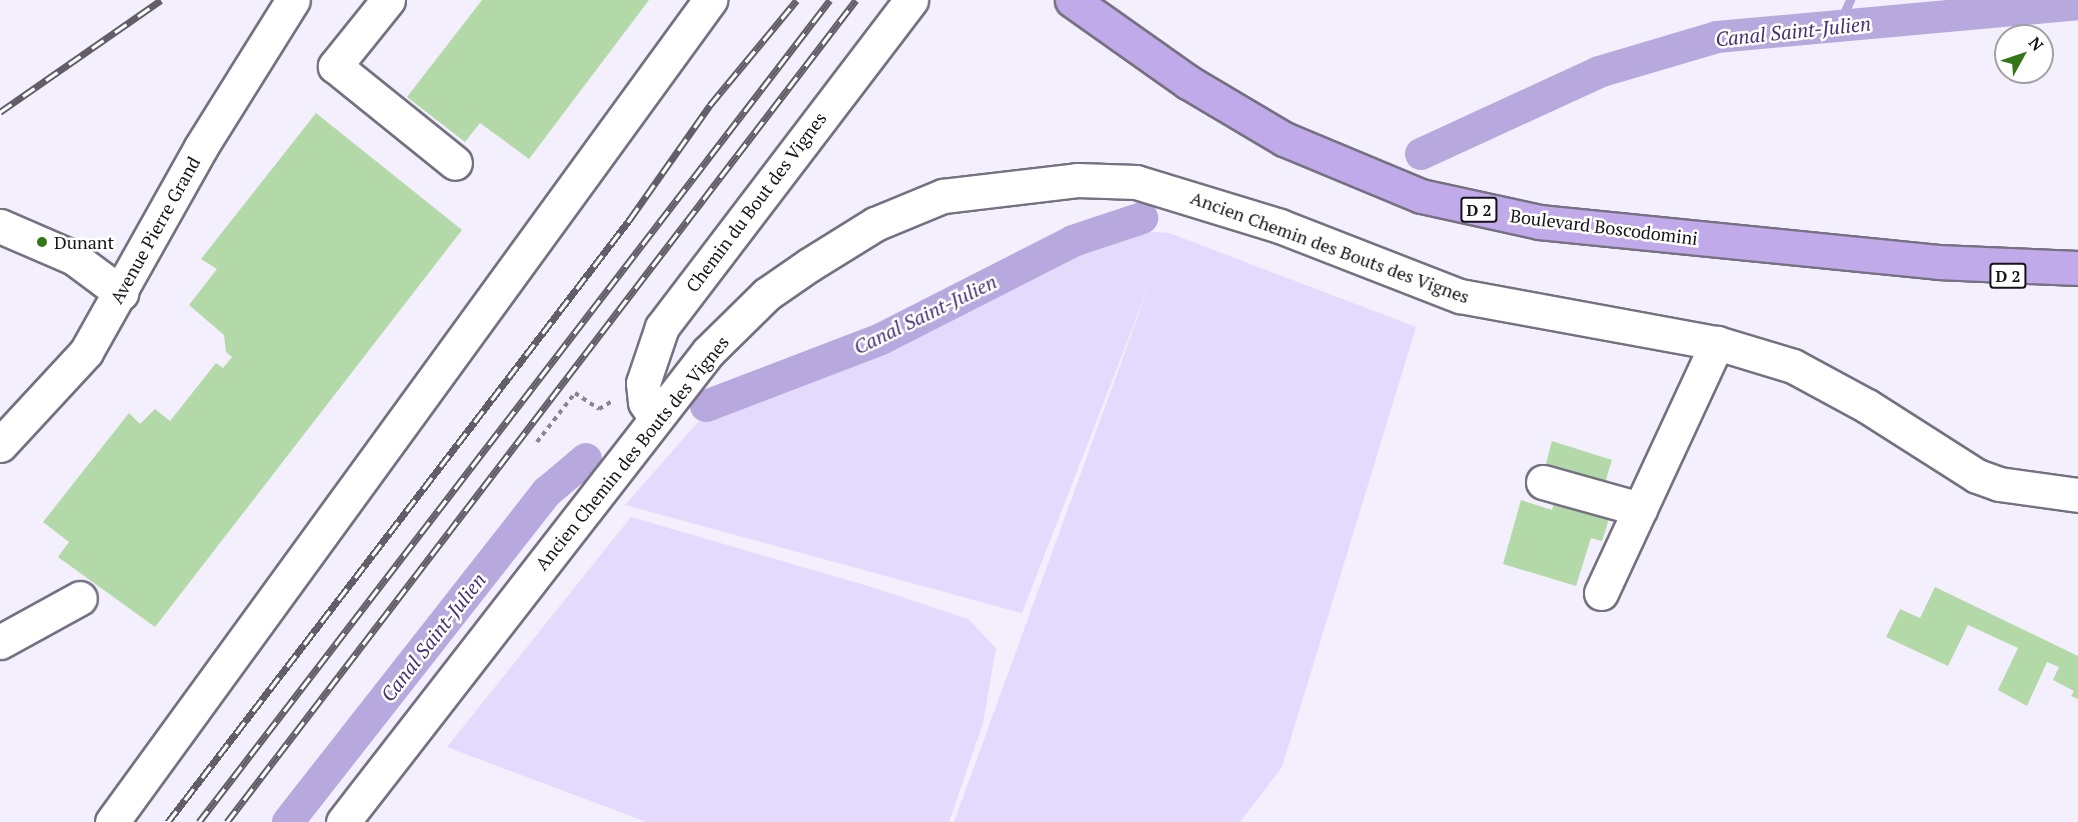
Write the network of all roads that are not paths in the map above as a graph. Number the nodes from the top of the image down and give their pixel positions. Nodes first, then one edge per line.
1 (293, 0) edge
2 (388, 0) edge
3 (710, 0) edge
4 (911, 0) edge
5 (1072, 0) edge
6 (455, 163) dead end
7 (0, 226) edge
8 (1938, 262) junction
9 (2078, 268) edge
10 (2078, 291) edge
11 (121, 293) junction
12 (1717, 343) junction
13 (656, 418) junction
14 (0, 445) edge
15 (1543, 482) dead end
16 (2070, 489) edge
17 (1640, 509) junction
18 (1601, 593) dead end
19 (80, 598) dead end
20 (0, 642) edge
21 (112, 822) edge
22 (343, 822) edge

1 - 11 street, Avenue Pierre Grand
2 - 6 street
3 - 21 street
4 - 13 street, Chemin du Bout des Vignes
5 - 8 main road, Boulevard Boscodomini / D 2
7 - 11 street
8 - 9 main road, Boulevard Boscodomini / D 2
8 - 10 main road, Boulevard Boscodomini / D 2
11 - 14 street, Avenue Pierre Grand
12 - 13 street, Ancien Chemin des Bouts des Vignes
12 - 16 street, Ancien Chemin des Bouts des Vignes
12 - 17 street
13 - 22 street, Ancien Chemin des Bouts des Vignes
15 - 17 street
17 - 18 street
19 - 20 street

